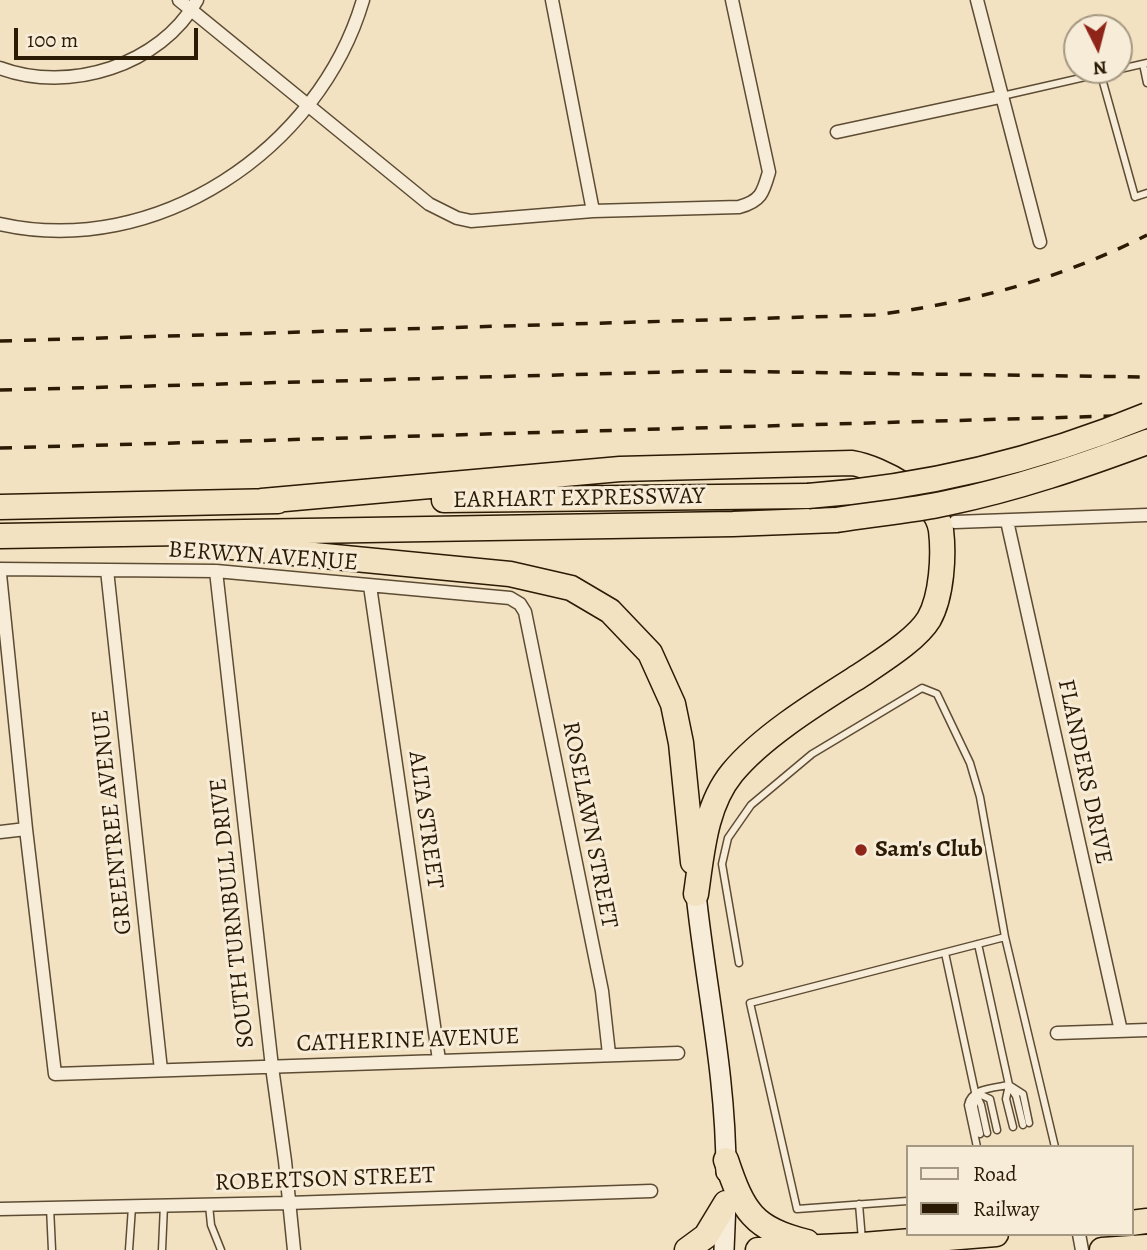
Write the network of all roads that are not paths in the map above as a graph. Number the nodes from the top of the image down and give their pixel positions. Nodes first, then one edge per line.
1 (180, 0) edge
2 (363, 0) edge
3 (552, 0) edge
4 (732, 0) edge
5 (977, 0) edge
6 (195, 5) edge
7 (1145, 64) edge
8 (0, 68) edge
9 (1063, 82) edge
10 (1147, 83) edge
11 (1104, 84) edge
12 (1000, 97) junction
13 (308, 104) junction
14 (838, 132) dead end
15 (1147, 193) edge
16 (593, 211) junction
17 (0, 224) edge
18 (1040, 242) dead end
19 (1147, 415) edge
20 (1147, 442) edge
21 (262, 502) junction
22 (0, 507) edge
23 (1147, 515) edge
24 (1007, 521) junction
25 (954, 522) dead end
26 (93, 534) junction
27 (0, 536) edge
28 (0, 569) edge
29 (107, 570) junction
30 (216, 571) junction
31 (0, 574) edge
32 (370, 586) junction
33 (520, 606) joint
34 (26, 829) junction
35 (0, 832) edge
36 (696, 894) junction
37 (1005, 937) junction
38 (978, 944) junction
39 (946, 953) junction
40 (739, 963) dead end
41 (1147, 1030) edge
42 (1121, 1031) junction
43 (1058, 1033) dead end
44 (678, 1053) dead end
45 (608, 1054) junction
46 (439, 1060) junction
47 (272, 1067) junction
48 (161, 1070) junction
49 (1009, 1085) junction
50 (975, 1093) junction
51 (1026, 1124) dead end
52 (1013, 1127) dead end
53 (997, 1130) dead end
54 (984, 1133) dead end
55 (976, 1145) edge
56 (1055, 1145) edge
57 (726, 1160) junction
58 (651, 1191) dead end
59 (906, 1201) edge
60 (288, 1203) junction
61 (726, 1203) junction
62 (859, 1204) junction
63 (164, 1205) junction
64 (209, 1205) junction
65 (132, 1206) junction
66 (50, 1207) junction
67 (0, 1209) edge
68 (972, 1236) edge
69 (863, 1245) junction
70 (825, 1246) junction
71 (52, 1250) edge
72 (129, 1250) edge
73 (162, 1250) edge
74 (221, 1250) edge
75 (293, 1250) edge
76 (687, 1250) edge
77 (724, 1250) edge
78 (758, 1250) edge

1 - 6 street
2 - 13 street
3 - 16 street
4 - 16 street
5 - 12 street
6 - 8 street
6 - 13 street
7 - 10 lane
9 - 12 lane
11 - 15 lane
12 - 14 street
12 - 18 street
13 - 16 street
13 - 17 street
19 - 21 highway, EARHART EXPRESSWAY, bridge
20 - 26 highway, EARHART EXPRESSWAY, bridge
21 - 22 highway, EARHART EXPRESSWAY
21 - 36 highway
23 - 24 street
24 - 25 street
24 - 42 street, FLANDERS DRIVE
26 - 27 highway, EARHART EXPRESSWAY
26 - 36 highway
28 - 29 street, BERWYN AVENUE
29 - 30 street, BERWYN AVENUE
29 - 48 street, GREENTREE AVENUE
30 - 32 street, BERWYN AVENUE
30 - 47 street, SOUTH TURNBULL DRIVE
31 - 34 street
32 - 33 street, BERWYN AVENUE
32 - 46 street, ALTA STREET
33 - 45 street, ROSELAWN STREET
34 - 35 street
34 - 48 street, CATHERINE AVENUE
36 - 57 street
37 - 38 lane
37 - 40 lane
37 - 56 lane
38 - 39 lane
38 - 49 lane
39 - 50 lane
39 - 62 lane
41 - 42 street
42 - 43 street
44 - 45 street, CATHERINE AVENUE
45 - 46 street, CATHERINE AVENUE
46 - 47 street, CATHERINE AVENUE
47 - 48 street, CATHERINE AVENUE
47 - 60 street, SOUTH TURNBULL DRIVE
49 - 50 lane
49 - 51 lane
49 - 52 lane
50 - 53 lane
50 - 54 lane
50 - 55 lane
57 - 61 street
57 - 70 highway
58 - 60 street, ROBERTSON STREET
59 - 62 lane
60 - 64 street, ROBERTSON STREET
60 - 75 street, SOUTH TURNBULL DRIVE
61 - 76 highway
61 - 77 street
62 - 69 lane
63 - 64 street, ROBERTSON STREET
63 - 65 street, ROBERTSON STREET
63 - 73 lane
64 - 74 lane
65 - 66 street, ROBERTSON STREET
65 - 72 lane
66 - 67 street, ROBERTSON STREET
66 - 71 lane
68 - 69 highway
69 - 70 highway
70 - 78 highway

